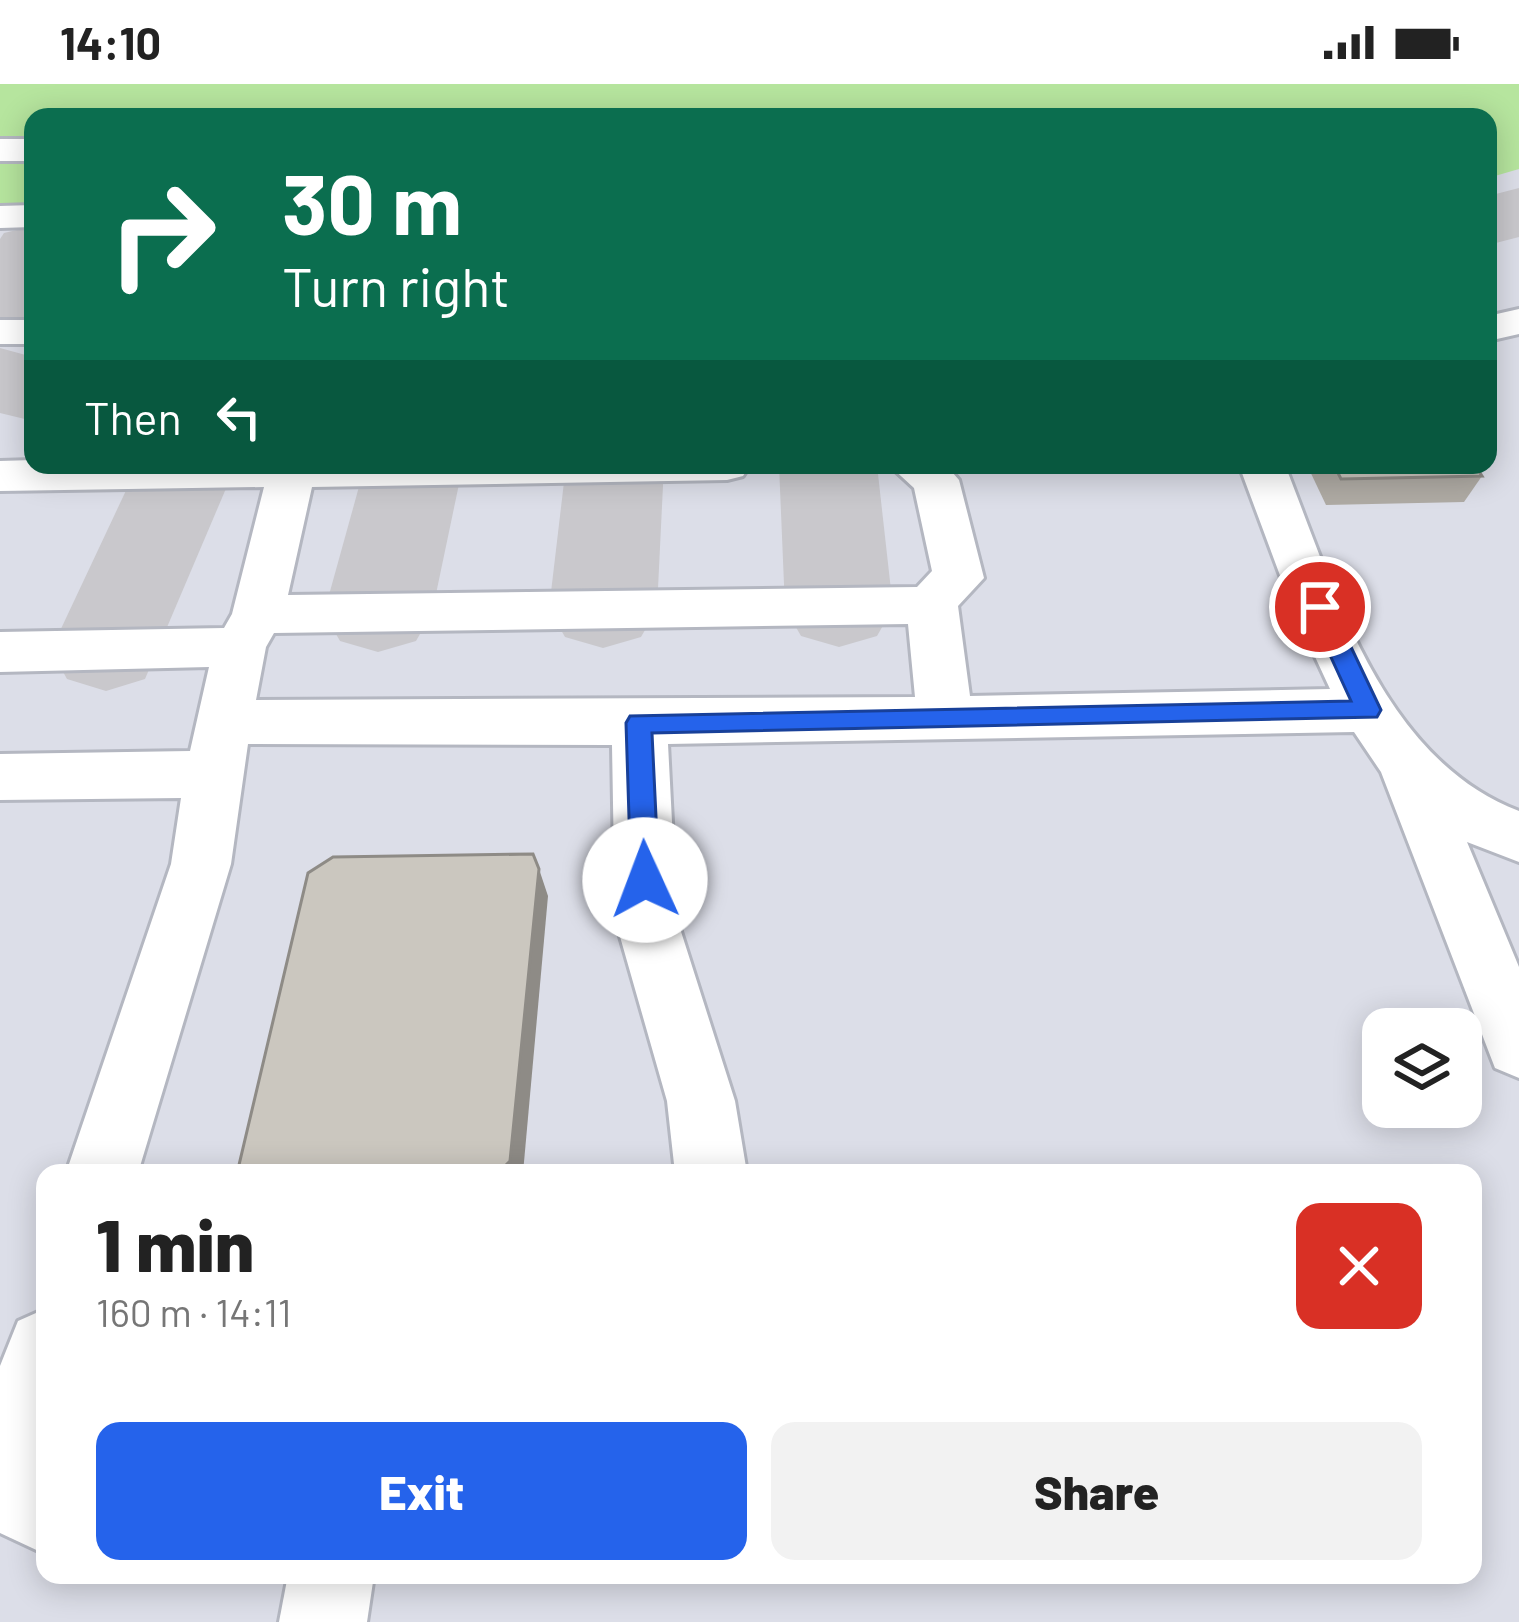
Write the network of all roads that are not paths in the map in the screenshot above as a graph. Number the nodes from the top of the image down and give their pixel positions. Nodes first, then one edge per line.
1 (95, 474) edge
2 (284, 474) edge
3 (928, 474) edge
4 (1266, 474) edge
5 (0, 476) edge
6 (932, 605) junction
7 (249, 630) junction
8 (0, 652) edge
9 (1368, 710) junction
10 (944, 718) junction
11 (639, 723) junction
12 (219, 748) junction
13 (1406, 766) junction
14 (0, 778) edge
15 (1519, 837) edge
16 (1519, 1046) edge
17 (105, 1164) edge
18 (710, 1164) edge
19 (36, 1375) edge
20 (36, 1507) edge
21 (329, 1584) edge
22 (323, 1622) edge

1 - 5 lane
2 - 7 lane
3 - 6 lane
4 - 9 lane
6 - 7 lane
6 - 10 lane
7 - 8 lane
7 - 12 lane
9 - 10 lane
9 - 13 lane
10 - 11 lane
11 - 12 lane
11 - 18 lane
12 - 14 lane
12 - 17 lane
13 - 15 lane
13 - 16 lane
19 - 20 lane
21 - 22 lane

